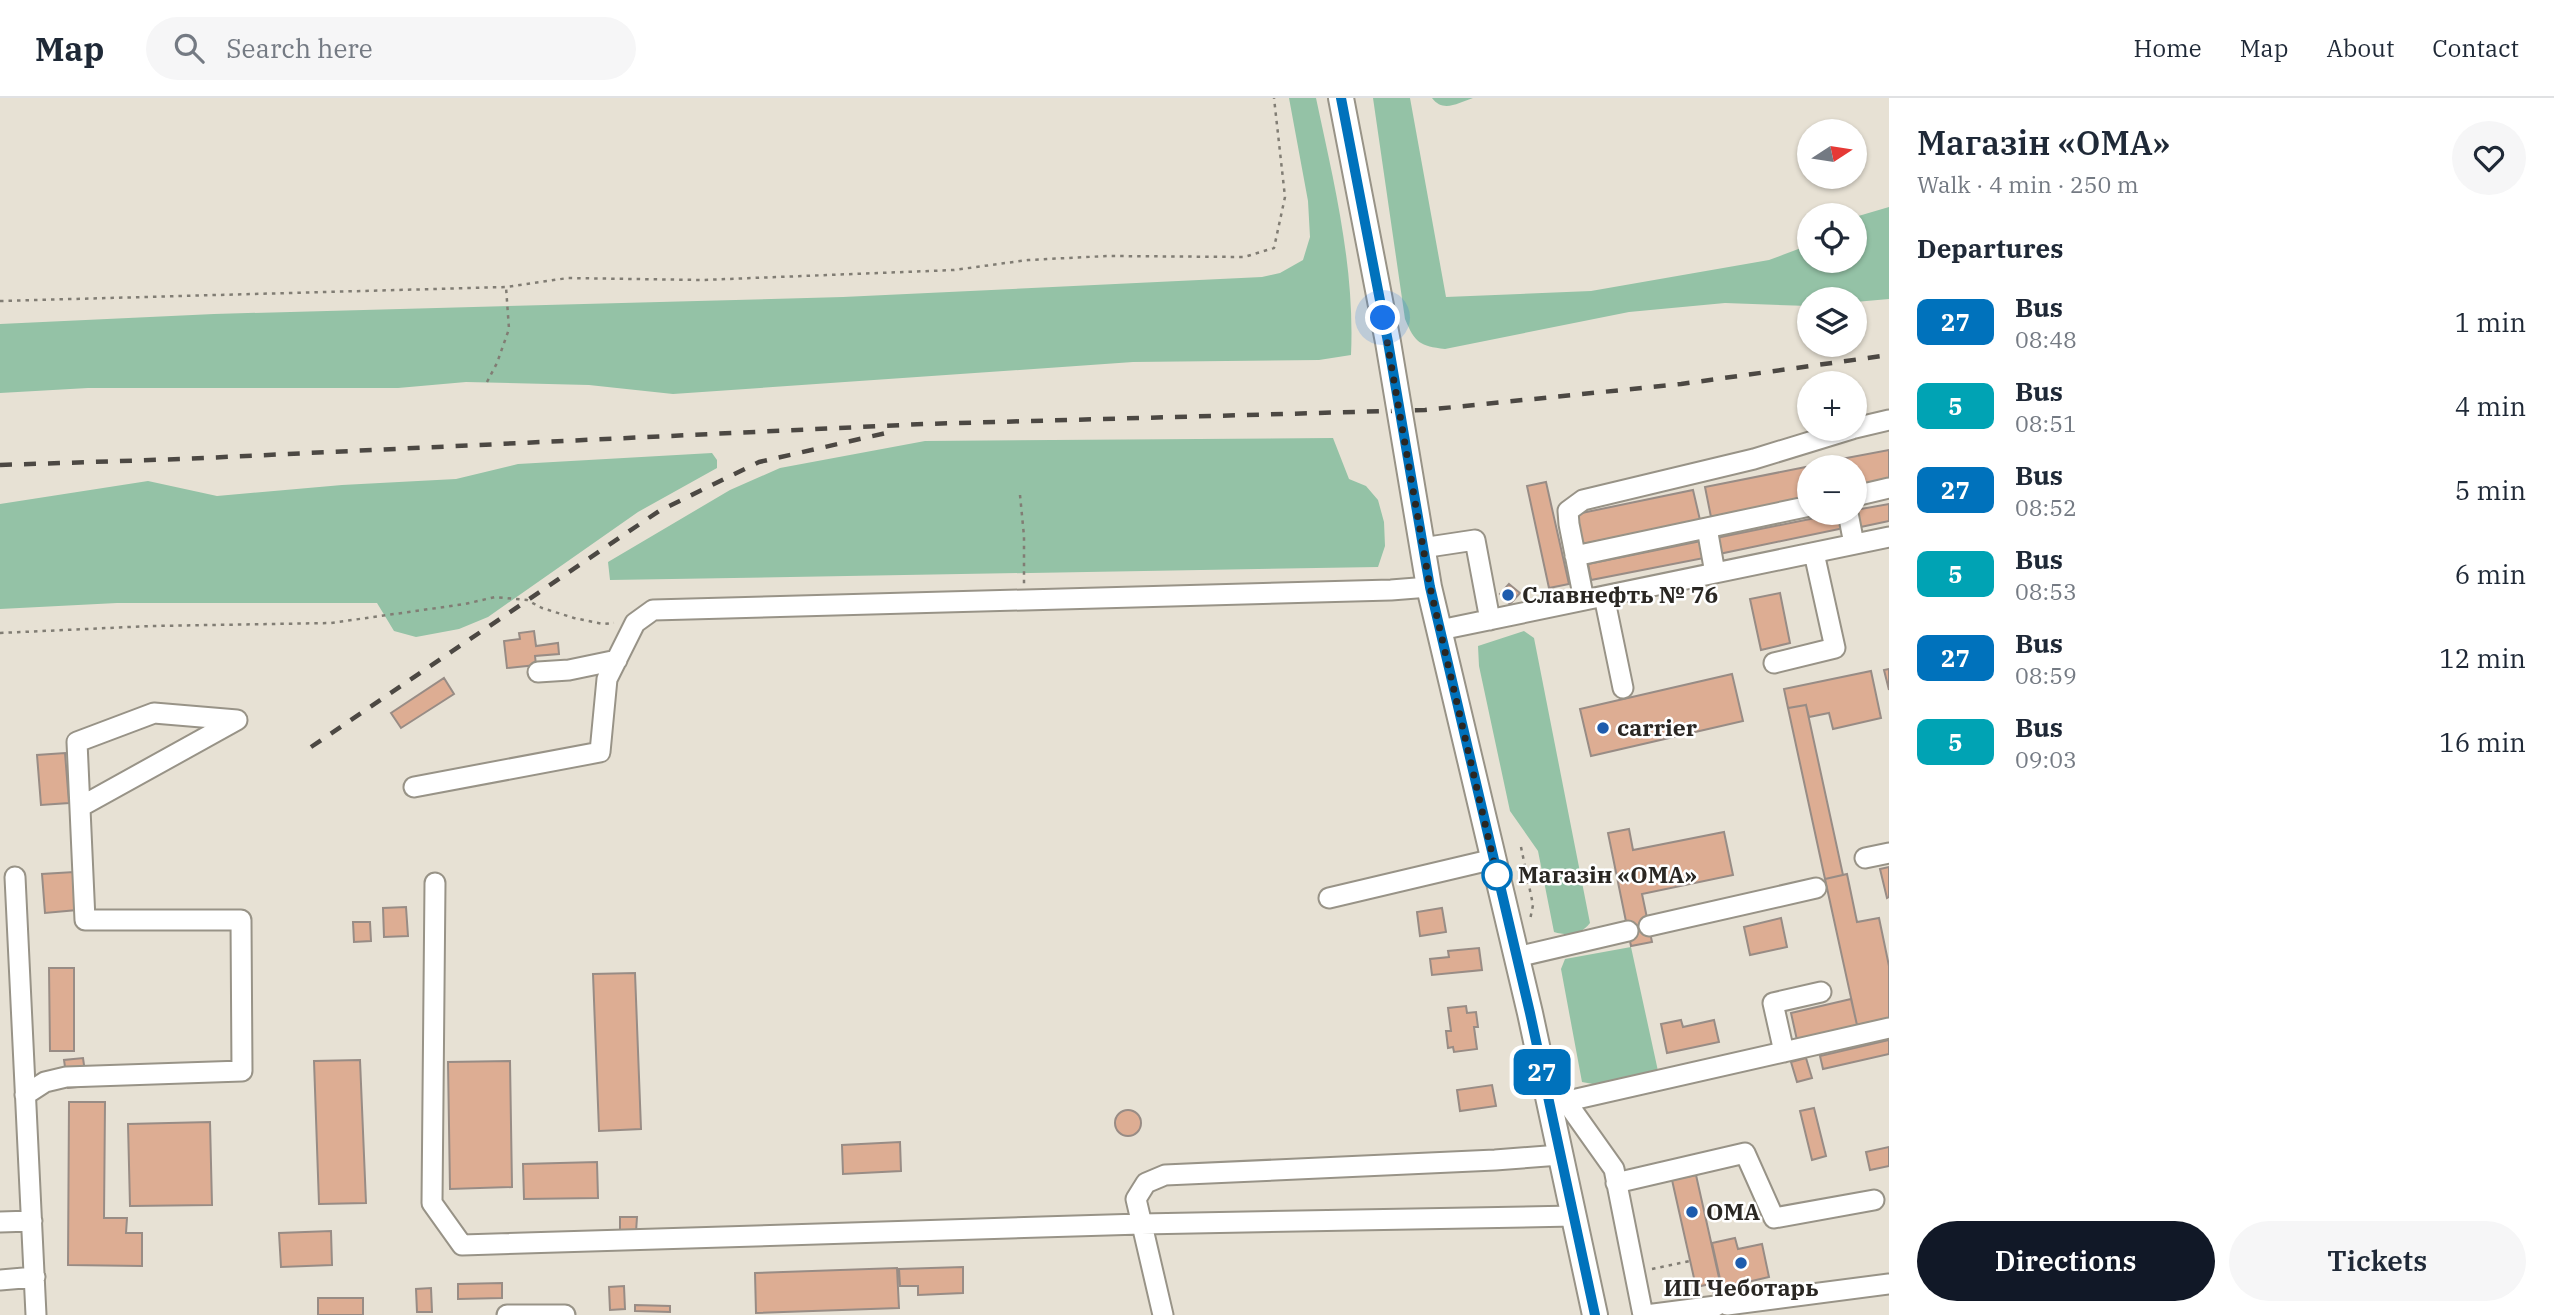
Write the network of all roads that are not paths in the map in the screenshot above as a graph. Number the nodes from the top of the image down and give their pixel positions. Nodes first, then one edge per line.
1 (1341, 98) edge
2 (1889, 420) edge
3 (1867, 425) edge
4 (1811, 441) edge
5 (1889, 488) edge
6 (1867, 493) edge
7 (1797, 509) edge
8 (1850, 525) edge
9 (1707, 528) junction
10 (1889, 537) edge
11 (1854, 544) junction
12 (1422, 548) junction
13 (1814, 553) junction
14 (1575, 556) junction
15 (1715, 573) junction
16 (1430, 587) junction
17 (1594, 598) junction
18 (1490, 620) junction
19 (1440, 630) junction
20 (617, 660) junction
21 (1774, 663) dead end
22 (538, 672) dead end
23 (1623, 688) dead end
24 (414, 787) dead end
25 (80, 807) junction
26 (1889, 853) edge
27 (1865, 858) dead end
28 (1493, 859) junction
29 (15, 877) dead end
30 (435, 883) dead end
31 (1816, 888) dead end
32 (1329, 898) dead end
33 (1648, 926) dead end
34 (1628, 931) dead end
35 (1517, 957) junction
36 (1821, 992) dead end
37 (1889, 1028) edge
38 (1784, 1052) junction
39 (25, 1095) junction
40 (1557, 1102) junction
41 (1560, 1154) junction
42 (1616, 1183) junction
43 (1874, 1200) dead end
44 (1574, 1216) junction
45 (32, 1221) junction
46 (0, 1222) edge
47 (1141, 1224) junction
48 (35, 1277) junction
49 (0, 1280) edge
50 (1889, 1284) edge
51 (36, 1315) edge
52 (507, 1315) edge
53 (565, 1315) edge
54 (1163, 1315) edge
55 (1595, 1315) edge
56 (1644, 1315) edge

1 - 12 main road
2 - 3 street
4 - 14 street
5 - 6 street
7 - 9 street
8 - 11 street
9 - 14 street
9 - 15 street
10 - 11 street
11 - 13 street
12 - 16 main road
12 - 18 street
13 - 15 street
13 - 21 street
14 - 17 street
15 - 17 street
16 - 19 main road
16 - 20 street
17 - 18 street
17 - 23 street
18 - 19 street
19 - 28 main road
20 - 22 street
20 - 24 street
25 - 25 street
25 - 39 street
26 - 27 street
28 - 32 street
28 - 35 main road
29 - 39 street
30 - 47 street
31 - 33 street
34 - 35 street
35 - 40 main road
36 - 38 street
37 - 38 street
38 - 40 street
39 - 45 street
40 - 41 main road
40 - 42 street
41 - 44 main road
41 - 47 street
42 - 43 street
42 - 56 street
44 - 47 street
44 - 55 main road
45 - 46 street
45 - 48 street
47 - 54 street
48 - 49 street
48 - 51 street
50 - 56 street
52 - 53 street

